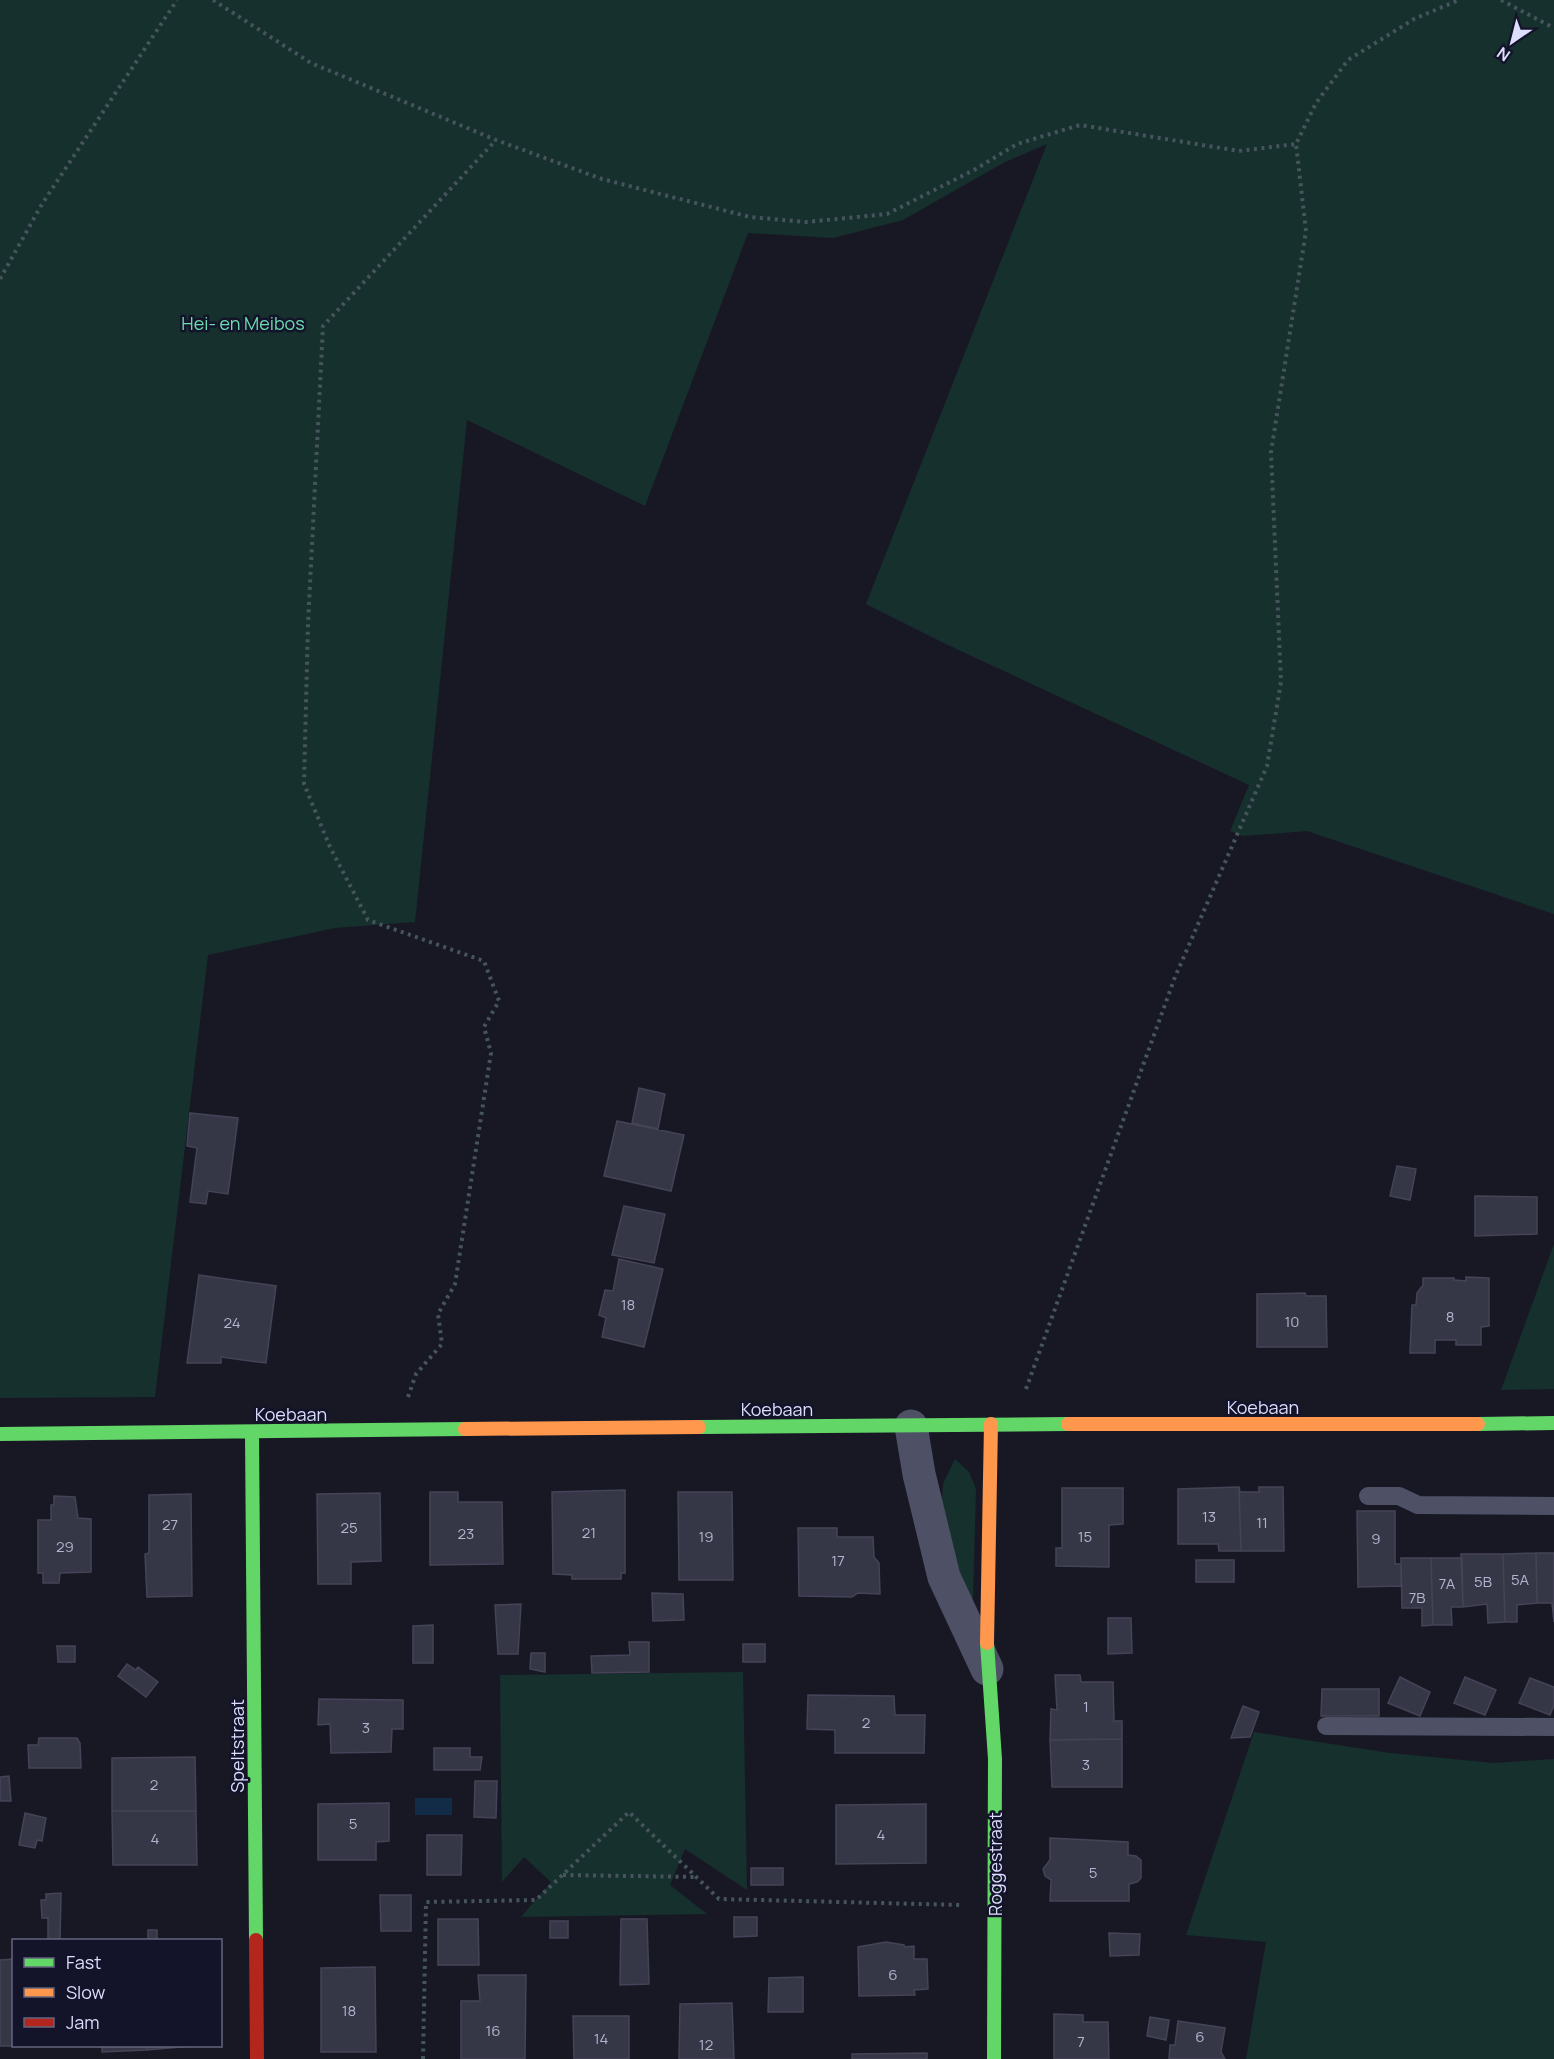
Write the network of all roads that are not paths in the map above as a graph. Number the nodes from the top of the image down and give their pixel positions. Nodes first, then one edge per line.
1 (1554, 1423) edge
2 (991, 1424) junction
3 (911, 1426) junction
4 (252, 1433) junction
5 (0, 1434) edge
6 (1368, 1496) dead end
7 (1554, 1506) edge
8 (987, 1669) junction
9 (1326, 1726) dead end
10 (1554, 1727) edge
11 (258, 2059) edge
12 (994, 2059) edge

1 - 2 street, Koebaan
2 - 3 street, Koebaan
2 - 8 street, Roggestraat
3 - 4 street, Koebaan
3 - 8 street, Roggestraat
4 - 5 street, Koebaan
4 - 11 street, Speltstraat
6 - 7 lane
8 - 12 street, Roggestraat
9 - 10 lane

